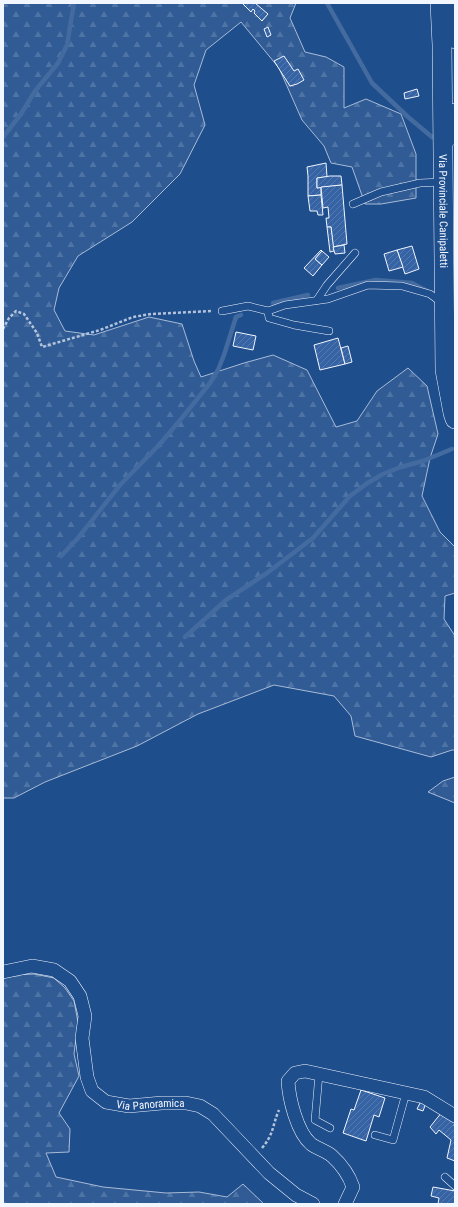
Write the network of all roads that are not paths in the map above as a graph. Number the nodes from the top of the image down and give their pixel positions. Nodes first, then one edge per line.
1 (440, 3) edge
2 (454, 3) edge
3 (455, 13) edge
4 (455, 42) edge
5 (455, 110) edge
6 (443, 161) junction
7 (443, 181) junction
8 (353, 204) dead end
9 (355, 253) dead end
10 (317, 300) junction
11 (444, 304) junction
12 (222, 311) road end
13 (268, 311) junction
14 (329, 331) dead end
15 (455, 419) edge
16 (3, 972) edge
17 (319, 1074) junction
18 (406, 1092) junction
19 (455, 1116) edge
20 (330, 1128) dead end
21 (375, 1135) dead end
22 (445, 1177) dead end
23 (455, 1186) edge
24 (312, 1204) edge
25 (345, 1204) edge

1 - 6 main road, Via Provinciale Canipaletti
2 - 3 street
3 - 4 street
5 - 6 street
6 - 7 main road, Via Provinciale Canipaletti
7 - 8 lane
7 - 11 main road, Via Provinciale Canipaletti
9 - 10 lane
10 - 11 lane
10 - 13 lane
11 - 15 main road, Via Provinciale Canipaletti
12 - 13 lane
13 - 14 lane
16 - 24 street, Via Panoramica
17 - 18 street
17 - 20 lane
17 - 25 street
18 - 19 street
18 - 21 lane
22 - 23 lane

